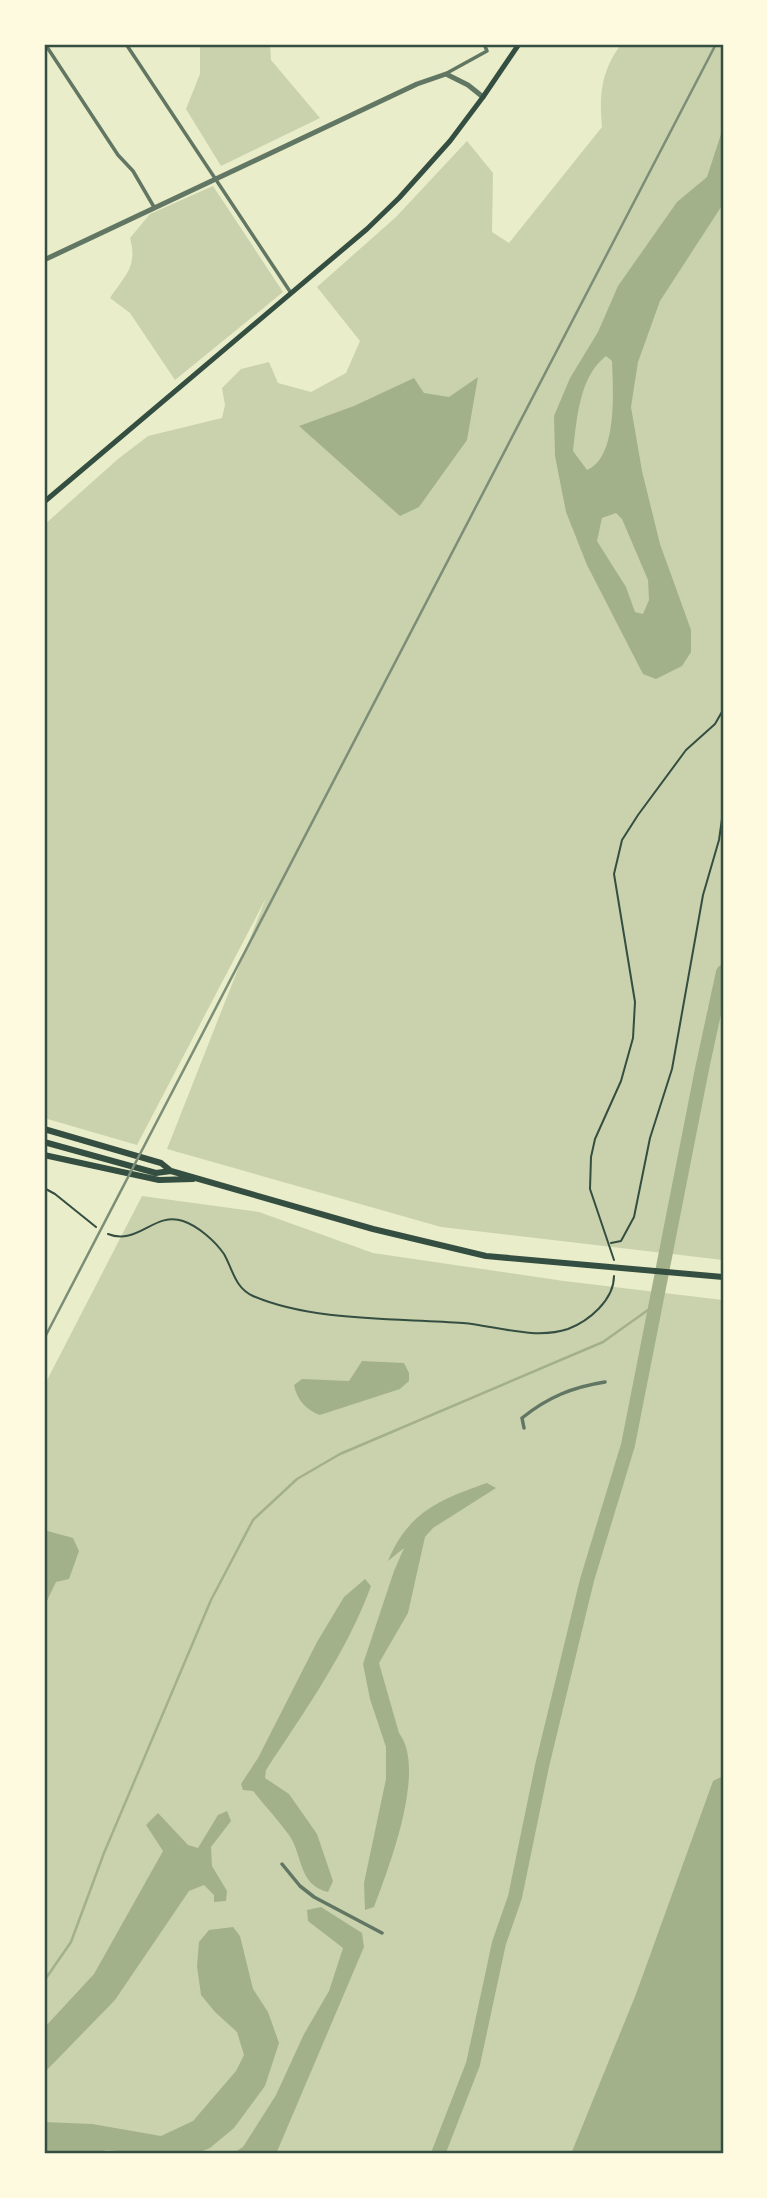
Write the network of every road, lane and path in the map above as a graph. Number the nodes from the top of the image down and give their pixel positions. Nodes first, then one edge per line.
1 (45, 44) edge
2 (127, 44) edge
3 (484, 44) edge
4 (519, 44) edge
5 (446, 74) junction
6 (483, 97) junction
7 (215, 178) junction
8 (154, 207) junction
9 (44, 260) edge
10 (291, 293) junction
11 (44, 502) edge
12 (723, 710) edge
13 (723, 812) edge
14 (44, 1129) edge
15 (44, 1142) edge
16 (44, 1155) edge
17 (171, 1171) junction
18 (199, 1178) junction
19 (44, 1188) edge
20 (96, 1227) dead end
21 (108, 1234) dead end
22 (610, 1243) junction
23 (614, 1265) dead end
24 (614, 1275) dead end
25 (723, 1277) edge
26 (605, 1382) dead end
27 (524, 1428) dead end
28 (282, 1864) dead end
29 (382, 1933) dead end

1 - 8 street
2 - 7 street
3 - 5 street
4 - 6 main road
5 - 6 street
5 - 7 street
6 - 10 main road
7 - 8 street
7 - 10 street
8 - 9 street
10 - 11 main road
12 - 22 path
13 - 22 path
14 - 17 main road
15 - 17 main road
16 - 18 main road
17 - 18 main road
18 - 25 main road
19 - 20 path
21 - 24 path
22 - 23 path
26 - 27 street
28 - 29 street

